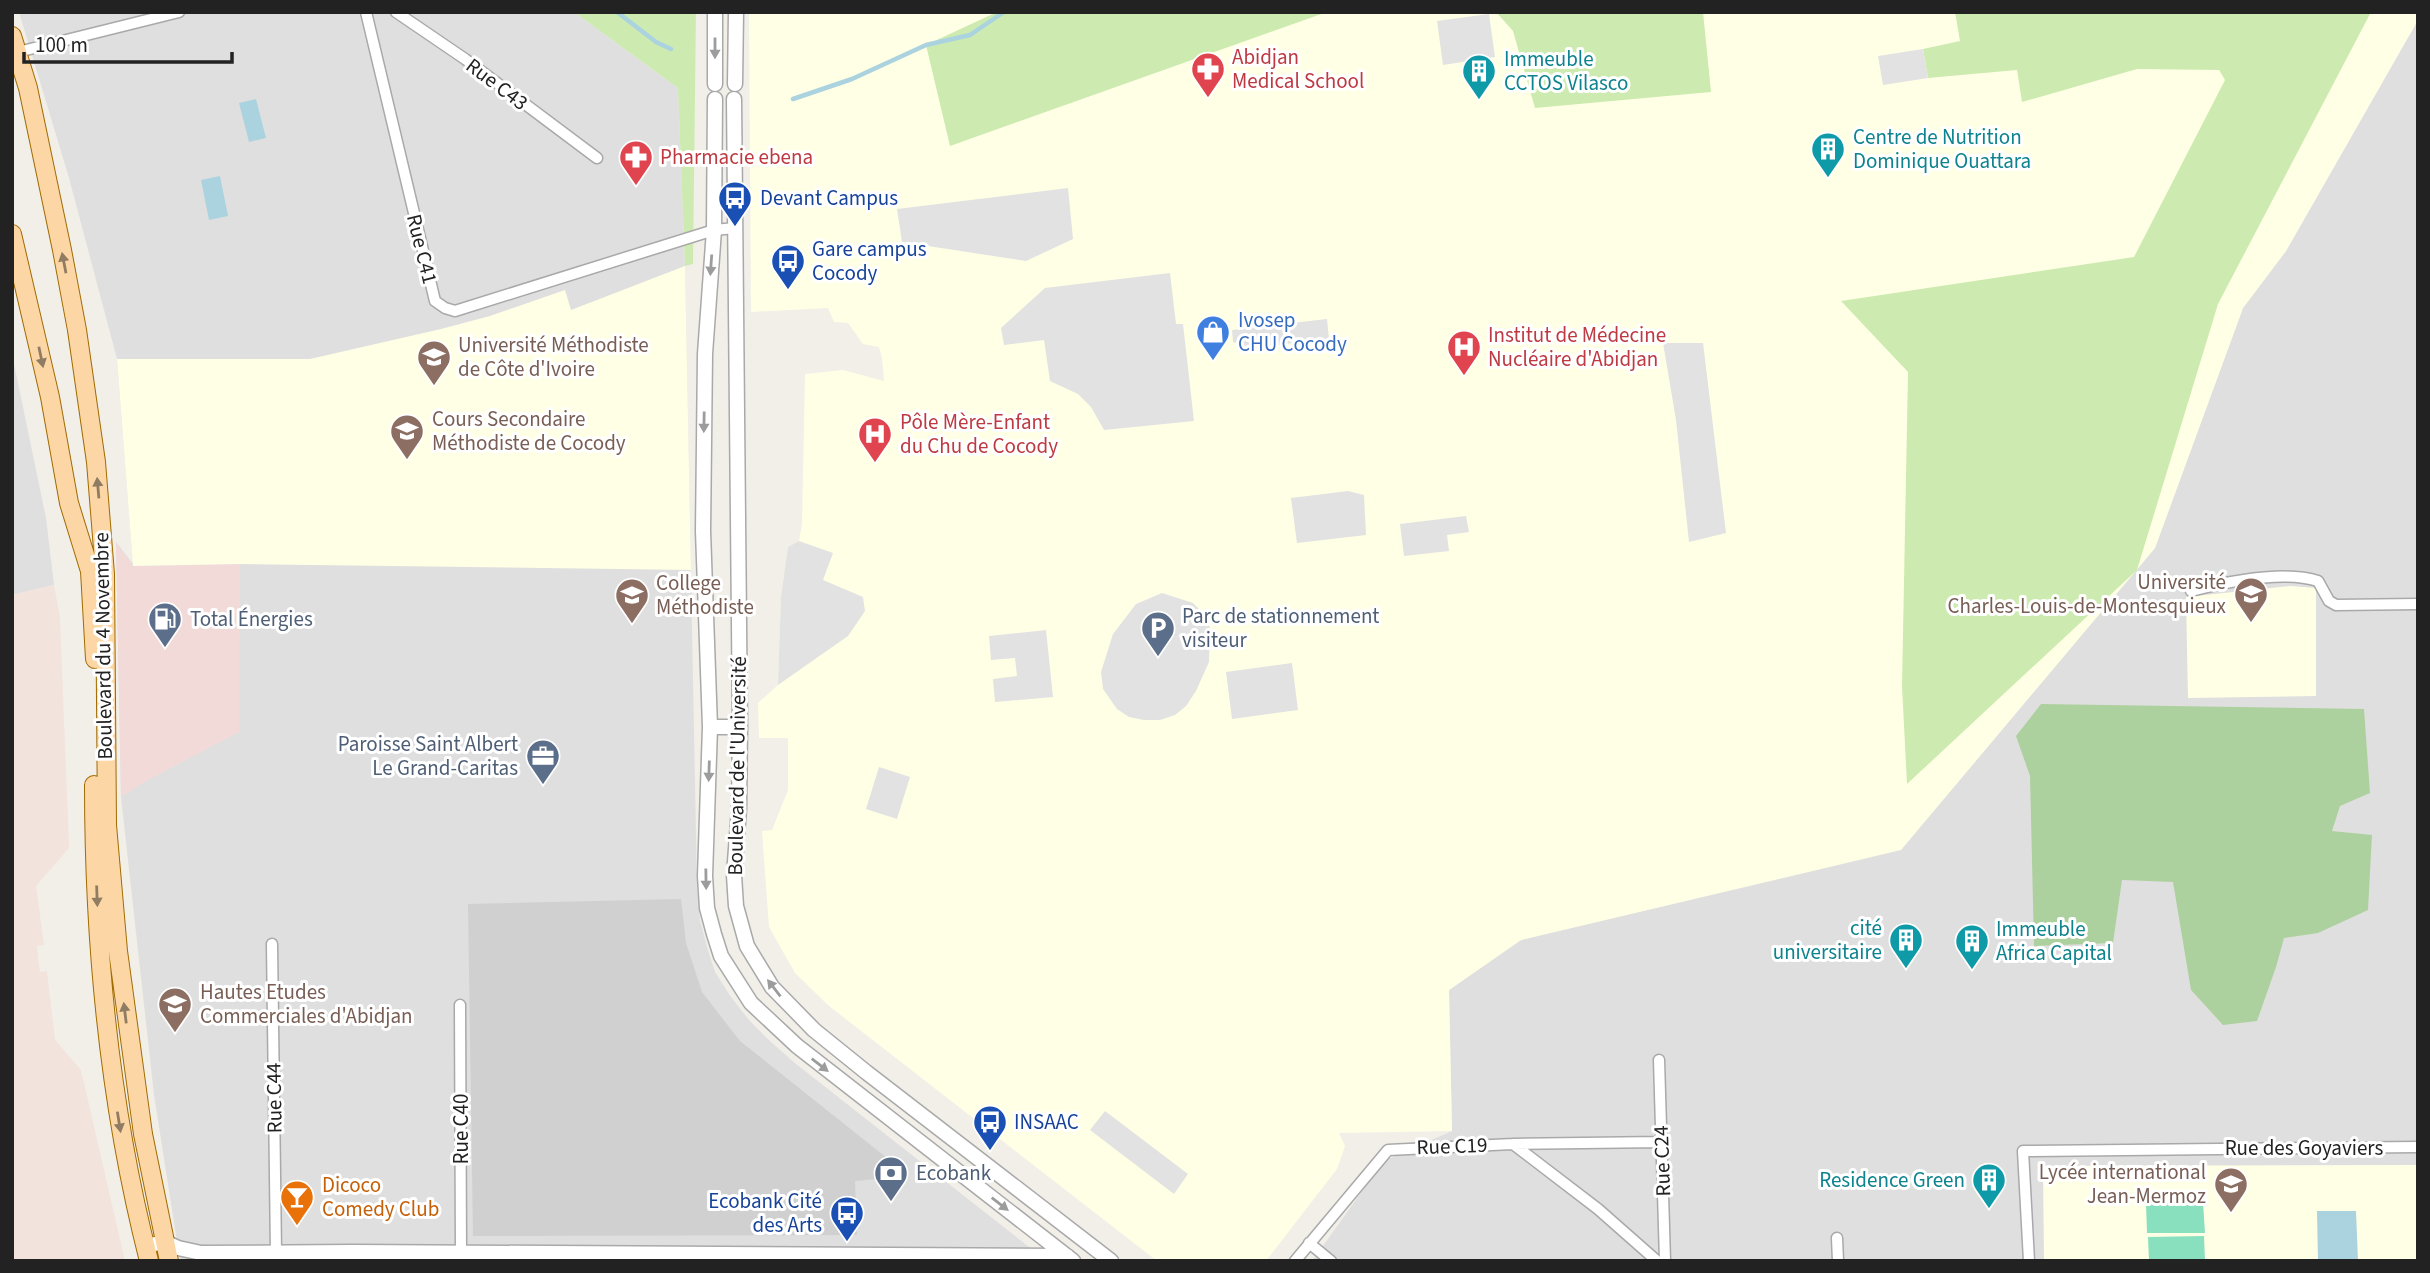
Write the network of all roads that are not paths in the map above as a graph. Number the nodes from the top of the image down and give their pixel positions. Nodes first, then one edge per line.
1 (179, 12) edge
2 (366, 12) edge
3 (396, 12) edge
4 (715, 17) edge
5 (736, 17) edge
6 (15, 44) edge
7 (715, 98) junction
8 (735, 98) junction
9 (597, 158) dead end
10 (735, 229) junction
11 (714, 230) junction
12 (12, 234) edge
13 (2191, 591) dead end
14 (2418, 604) edge
15 (710, 727) junction
16 (740, 727) junction
17 (272, 944) dead end
18 (460, 1005) dead end
19 (1659, 1060) dead end
20 (1661, 1142) junction
21 (1513, 1144) junction
22 (2418, 1147) edge
23 (1081, 1237) junction
24 (1837, 1238) dead end
25 (165, 1242) junction
26 (1309, 1244) junction
27 (147, 1253) edge
28 (201, 1253) junction
29 (276, 1253) junction
30 (461, 1253) junction
31 (353, 1256) edge
32 (544, 1257) edge
33 (728, 1257) edge
34 (901, 1258) edge
35 (1070, 1258) edge
36 (169, 1261) edge
37 (183, 1261) edge
38 (1111, 1261) edge
39 (1294, 1261) edge
40 (1331, 1261) edge
41 (1657, 1261) edge
42 (1665, 1261) edge
43 (1838, 1261) edge
44 (2029, 1261) edge

1 - 6 street
2 - 11 street, Rue C41
3 - 9 street, Rue C43
4 - 5 street
4 -> 7 street, Boulevard de l'Université
5 - 8 street, Boulevard de l'Université
25 -> 6 main road, Boulevard du 4 Novembre
7 - 8 street
7 - 11 street, Boulevard de l'Université
8 - 10 street, Boulevard de l'Université
10 - 11 street, Rue C41
10 - 16 street, Boulevard de l'Université
11 -> 15 street, Boulevard de l'Université
12 -> 27 main road, Boulevard du 4 Novembre
13 - 14 street
15 - 16 street
15 -> 35 street, Boulevard de l'Université
23 -> 16 street, Boulevard de l'Université
17 - 29 street, Rue C44
18 - 30 street, Rue C40
19 - 20 street, Rue C24
20 - 21 street, Rue C19
20 - 42 street, Rue C24
21 - 26 street, Rue C19
21 - 41 street
22 - 44 street, Rue des Goyaviers
23 - 35 street
23 - 38 street, Boulevard de l'Université
24 - 43 street
25 - 27 street
25 - 28 street
25 - 36 main road, Boulevard du 4 Novembre
26 - 39 street, Rue C19
26 - 40 street
28 - 29 street
28 - 37 street
29 - 31 street
30 - 31 street
30 - 32 street
32 - 33 street
33 - 34 street
34 - 35 street

